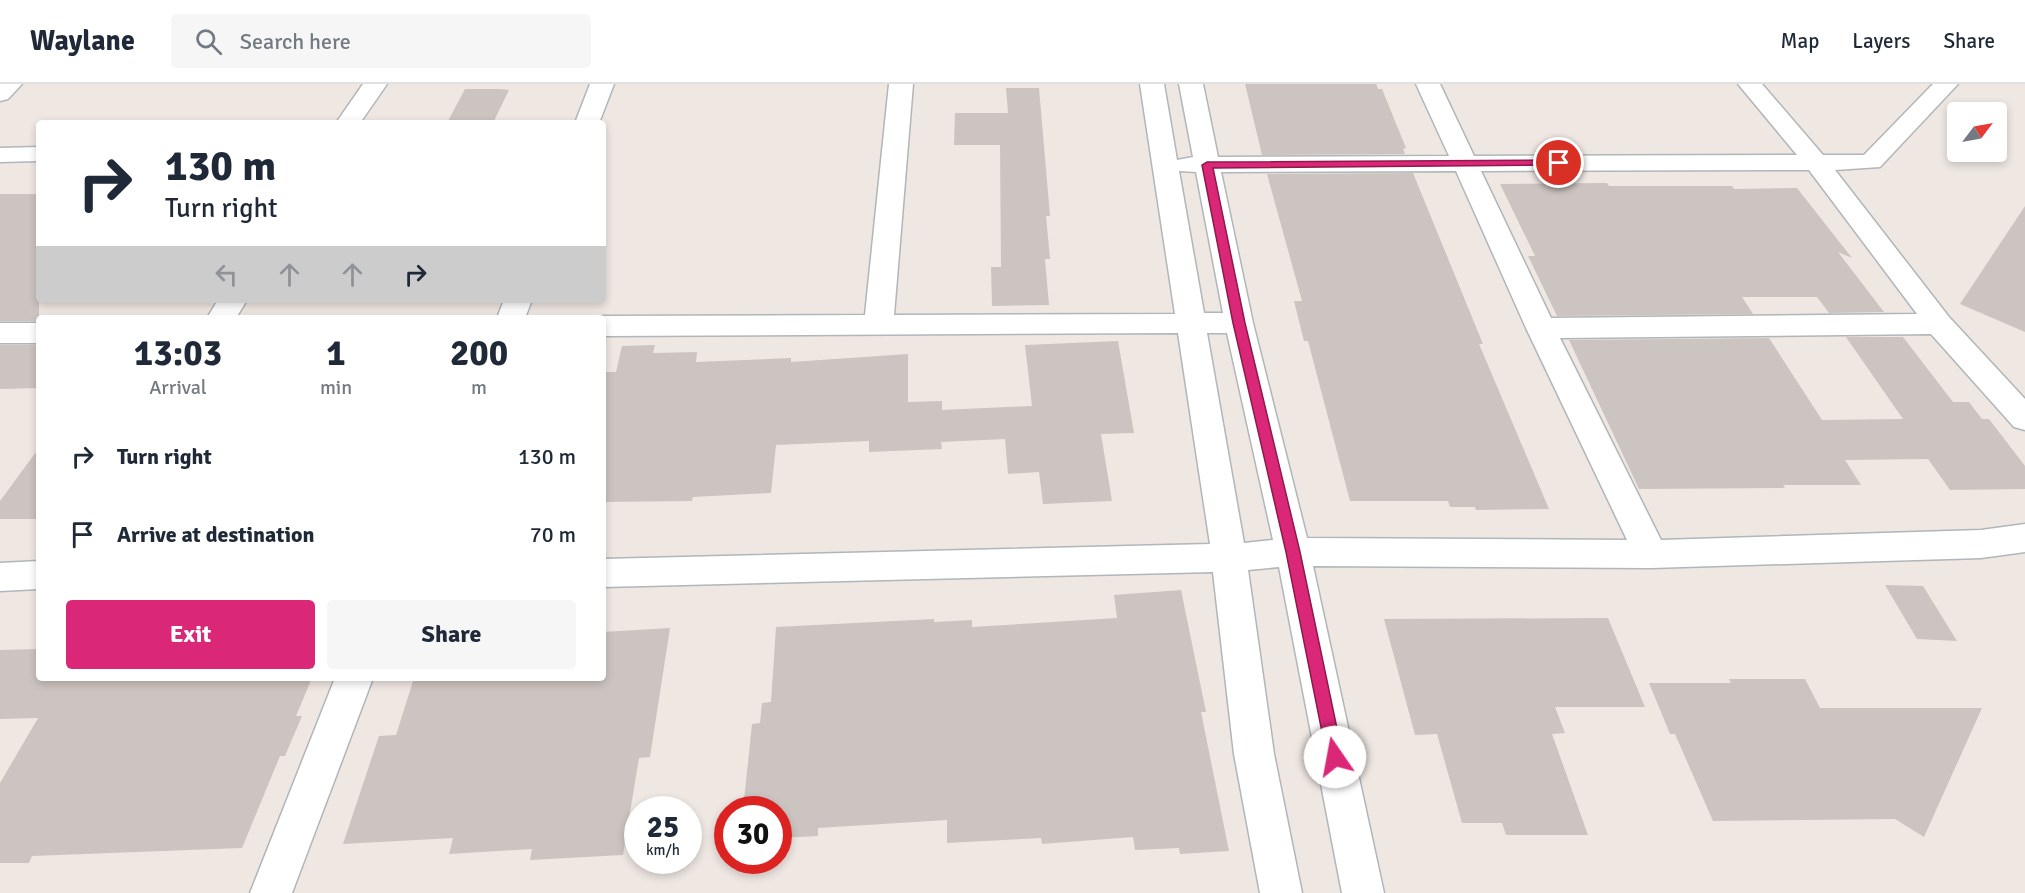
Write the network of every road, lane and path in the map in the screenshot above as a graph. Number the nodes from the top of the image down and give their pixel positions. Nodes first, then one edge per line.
1 (10, 84) edge
2 (375, 84) edge
3 (602, 84) edge
4 (901, 84) edge
5 (1152, 84) edge
6 (1191, 84) edge
7 (1428, 84) edge
8 (1750, 84) edge
9 (1946, 84) edge
10 (0, 94) edge
11 (350, 120) edge
12 (588, 120) edge
13 (36, 154) edge
14 (0, 155) edge
15 (1465, 163) junction
16 (1817, 164) junction
17 (1165, 165) junction
18 (1207, 165) junction
19 (1239, 323) junction
20 (879, 324) junction
21 (1191, 324) junction
22 (1939, 324) junction
23 (606, 326) edge
24 (1541, 328) junction
25 (0, 333) edge
26 (36, 333) edge
27 (2025, 419) edge
28 (2025, 538) edge
29 (1293, 552) junction
30 (1651, 554) junction
31 (1229, 558) junction
32 (606, 573) edge
33 (36, 575) edge
34 (0, 577) edge
35 (353, 681) edge
36 (271, 893) edge
37 (1281, 893) edge
38 (1363, 893) edge

1 - 10 street
2 - 11 street
3 - 12 street
4 - 20 street
5 - 17 street
6 - 18 street
7 - 15 street
8 - 16 street
9 - 16 street
13 - 14 street
15 - 16 street
15 - 18 street
15 - 24 street
16 - 22 street
17 - 18 street
17 - 21 street
18 - 19 street
19 - 21 street
19 - 29 street
20 - 21 street
20 - 23 street
21 - 31 street
22 - 24 street
22 - 27 street
24 - 30 street
25 - 26 street
28 - 30 street
29 - 30 street
29 - 31 street
29 - 38 street
31 - 32 street
31 - 37 street
33 - 34 street
35 - 36 street

